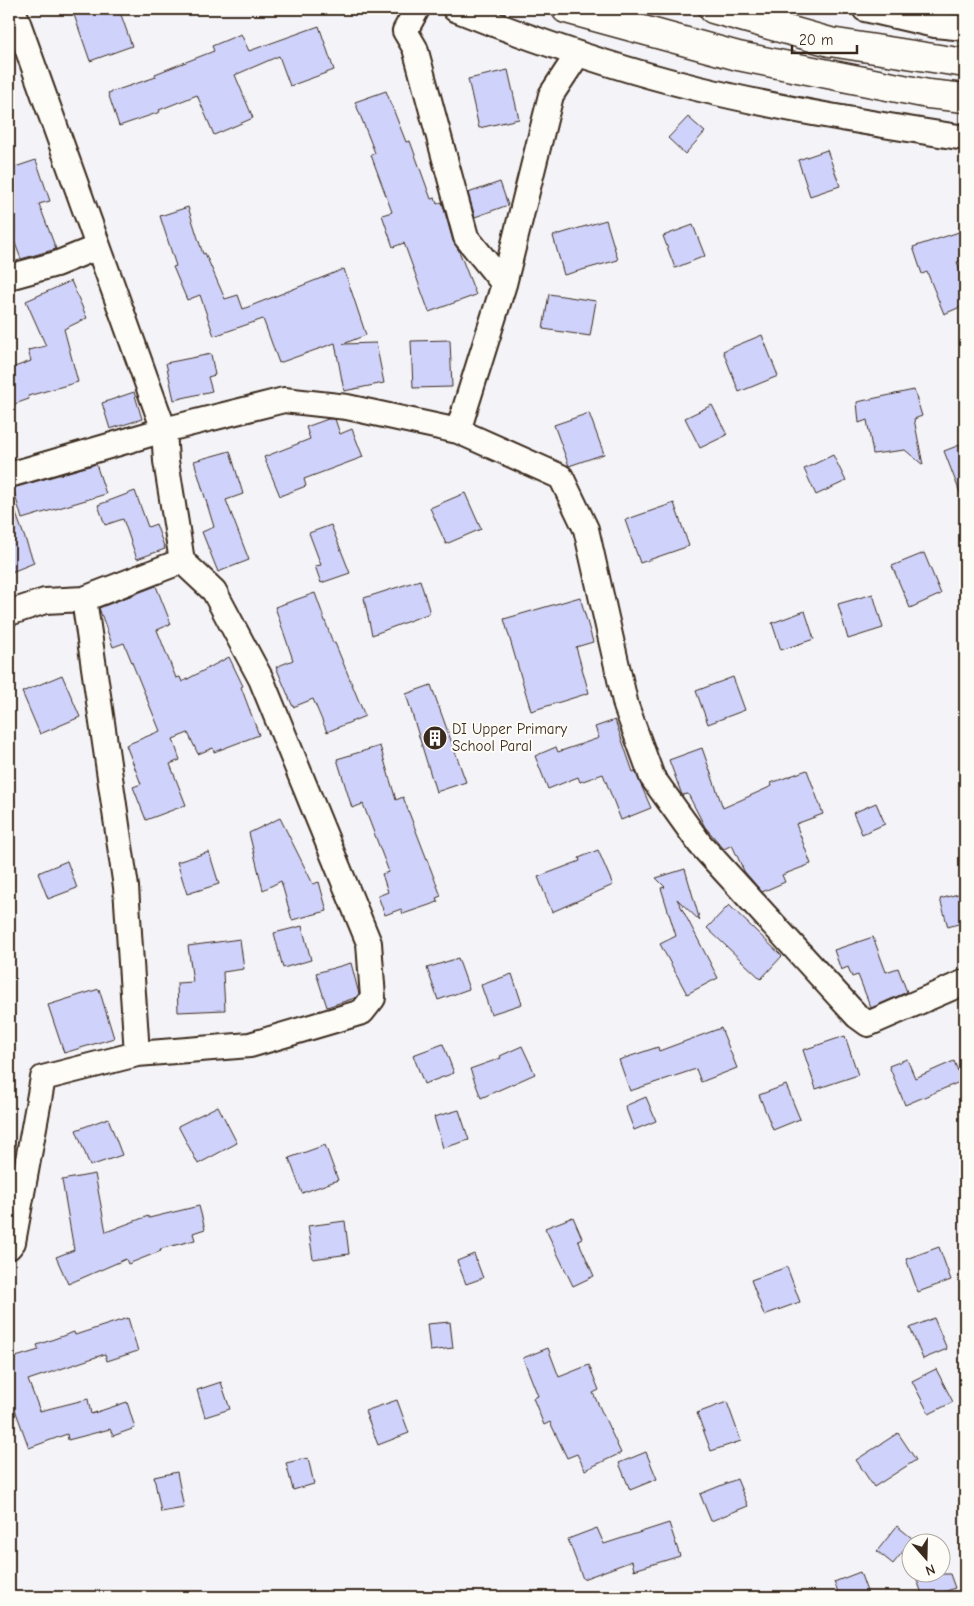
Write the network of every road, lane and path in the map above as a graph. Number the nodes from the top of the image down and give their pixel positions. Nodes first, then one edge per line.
1 (13, 9) edge
2 (417, 9) edge
3 (455, 9) edge
4 (566, 9) edge
5 (713, 9) edge
6 (866, 9) edge
7 (965, 28) edge
8 (578, 54) junction
9 (965, 63) edge
10 (965, 98) edge
11 (965, 138) edge
12 (98, 247) junction
13 (9, 277) edge
14 (504, 284) junction
15 (164, 430) junction
16 (458, 431) junction
17 (9, 475) edge
18 (182, 561) junction
19 (84, 598) junction
20 (9, 612) edge
21 (965, 982) edge
22 (137, 1054) junction
23 (9, 1247) edge

1 - 12 street
2 - 14 street
3 - 8 street
4 - 10 highway
5 - 9 highway
6 - 7 street
8 - 11 street
8 - 14 street
12 - 13 street
12 - 15 street
14 - 16 street
15 - 16 street
15 - 17 street
15 - 18 street
16 - 21 street
18 - 19 street
18 - 22 street
19 - 20 street
19 - 22 street
22 - 23 street

